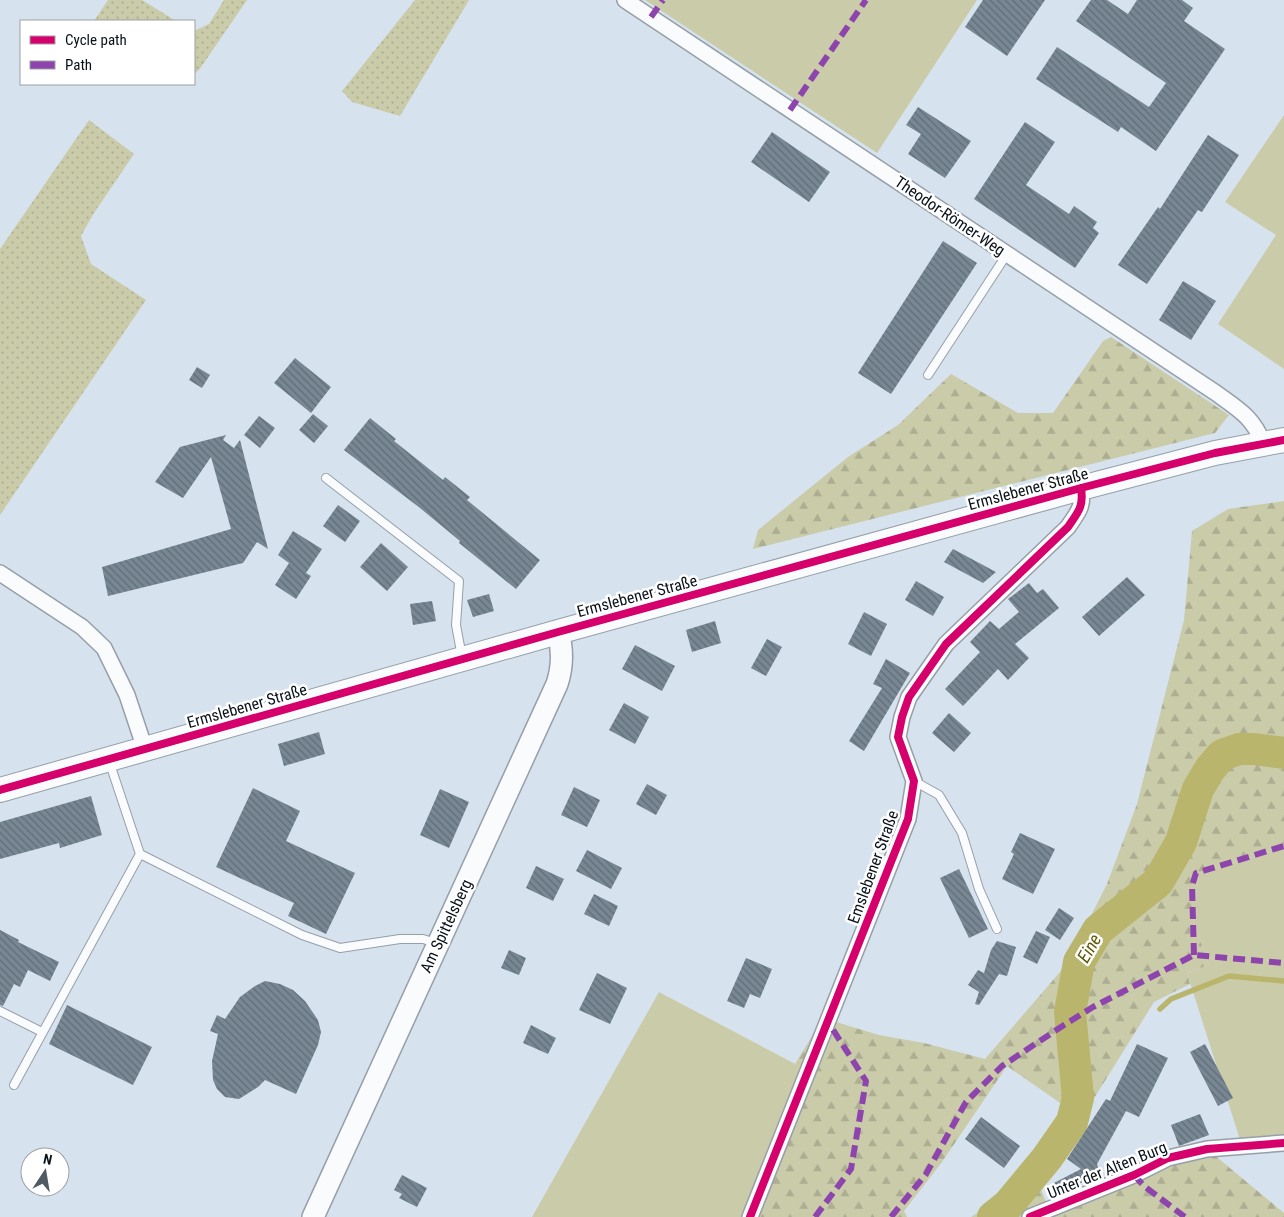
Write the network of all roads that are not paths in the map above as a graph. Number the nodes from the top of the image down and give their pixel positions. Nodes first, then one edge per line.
1 (625, 0) edge
2 (1007, 254) junction
3 (928, 374) dead end
4 (1273, 441) edge
5 (326, 478) dead end
6 (1081, 488) junction
7 (0, 573) edge
8 (558, 632) junction
9 (462, 659) junction
10 (145, 749) junction
11 (108, 759) junction
12 (914, 781) junction
13 (0, 790) edge
14 (140, 854) junction
15 (997, 929) dead end
16 (438, 944) junction
17 (0, 1011) edge
18 (42, 1032) junction
19 (14, 1085) dead end
20 (1284, 1143) edge
21 (315, 1216) edge
22 (750, 1217) edge
23 (1030, 1217) edge

1 - 2 street, Theodor-Römer-Weg
2 - 3 lane
2 - 4 street, Theodor-Römer-Weg
4 - 6 main road, Ermslebener Straße
5 - 9 lane
6 - 8 main road, Ermslebener Straße
6 - 12 street, Emslebener Straße
7 - 10 street
8 - 9 main road, Ermslebener Straße
8 - 16 main road, Am Spittelsberg
9 - 10 main road, Ermslebener Straße
10 - 11 main road, Ermslebener Straße
11 - 13 main road, Ermslebener Straße
11 - 14 lane
12 - 15 lane
12 - 22 street, Emslebener Straße
14 - 16 lane
14 - 18 lane
16 - 21 main road, Am Spittelsberg
17 - 18 lane
18 - 19 lane
20 - 23 street, Unter der Alten Burg

